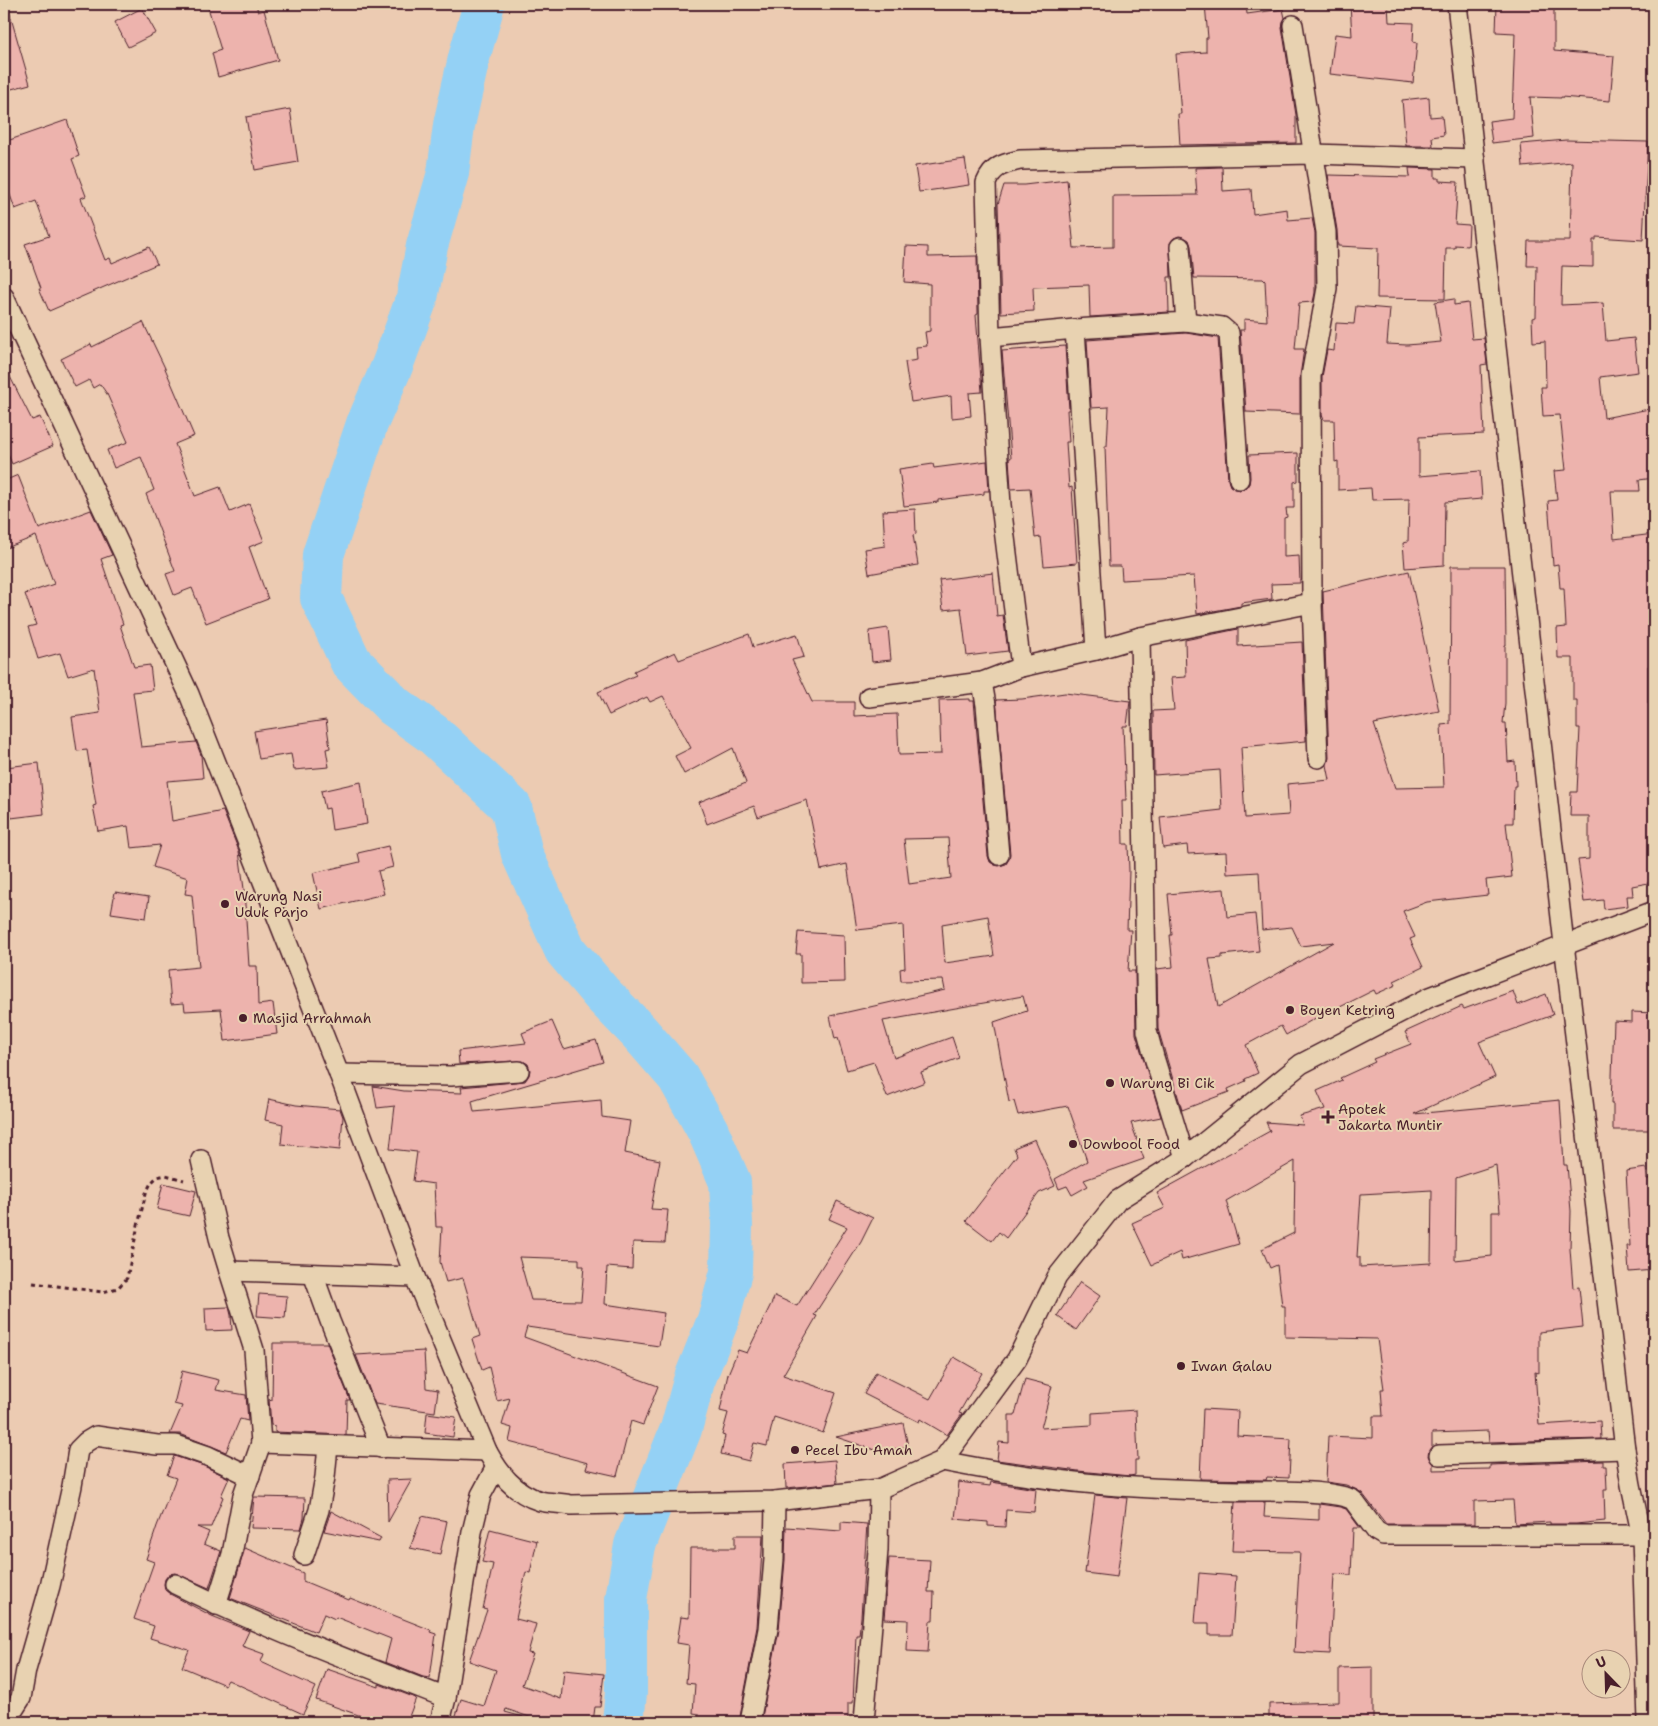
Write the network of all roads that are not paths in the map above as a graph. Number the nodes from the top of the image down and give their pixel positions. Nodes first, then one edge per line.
1 (1458, 4) edge
2 (1293, 25) dead end
3 (1313, 154) junction
4 (1475, 158) junction
5 (1180, 247) dead end
6 (4, 298) edge
7 (1186, 322) junction
8 (1075, 329) junction
9 (990, 337) junction
10 (1239, 479) dead end
11 (1312, 604) junction
12 (1140, 637) junction
13 (1096, 650) junction
14 (1021, 667) junction
15 (982, 682) junction
16 (869, 697) dead end
17 (1318, 758) dead end
18 (999, 855) dead end
19 (1654, 911) edge
20 (1564, 944) junction
21 (519, 1071) dead end
22 (339, 1074) junction
23 (1185, 1158) junction
24 (201, 1160) dead end
25 (229, 1271) junction
26 (313, 1274) junction
27 (415, 1277) junction
28 (261, 1443) junction
29 (328, 1446) junction
30 (381, 1448) junction
31 (1625, 1449) junction
32 (1440, 1455) dead end
33 (492, 1459) junction
34 (942, 1461) junction
35 (250, 1476) junction
36 (878, 1489) junction
37 (775, 1501) junction
38 (1648, 1536) edge
39 (304, 1555) dead end
40 (175, 1584) dead end
41 (216, 1605) junction
42 (446, 1698) junction
43 (4, 1716) edge
44 (440, 1722) edge
45 (750, 1722) edge
46 (864, 1722) edge
47 (1648, 1722) edge

1 - 4 street
2 - 3 street
3 - 4 street
3 - 9 street
3 - 11 street
4 - 20 street
5 - 7 street
6 - 22 street
7 - 8 street
7 - 10 street
8 - 9 street
8 - 13 street
9 - 14 street
11 - 12 street
11 - 17 street
12 - 13 street
12 - 23 street
13 - 14 street
14 - 15 street
15 - 16 street
15 - 18 street
19 - 20 street
20 - 23 street
20 - 31 street
21 - 22 street
22 - 27 street
23 - 34 street
24 - 25 street
25 - 26 street
25 - 28 street
26 - 27 street
26 - 30 street
27 - 33 street
28 - 29 street
28 - 35 street
29 - 30 street
29 - 39 street
30 - 33 street
31 - 32 street
31 - 38 street
33 - 37 street
33 - 42 street
34 - 36 street
34 - 38 street
35 - 41 street
35 - 43 street
36 - 37 street
36 - 46 street
37 - 45 street
38 - 47 street
40 - 41 street
41 - 42 street
42 - 44 street

